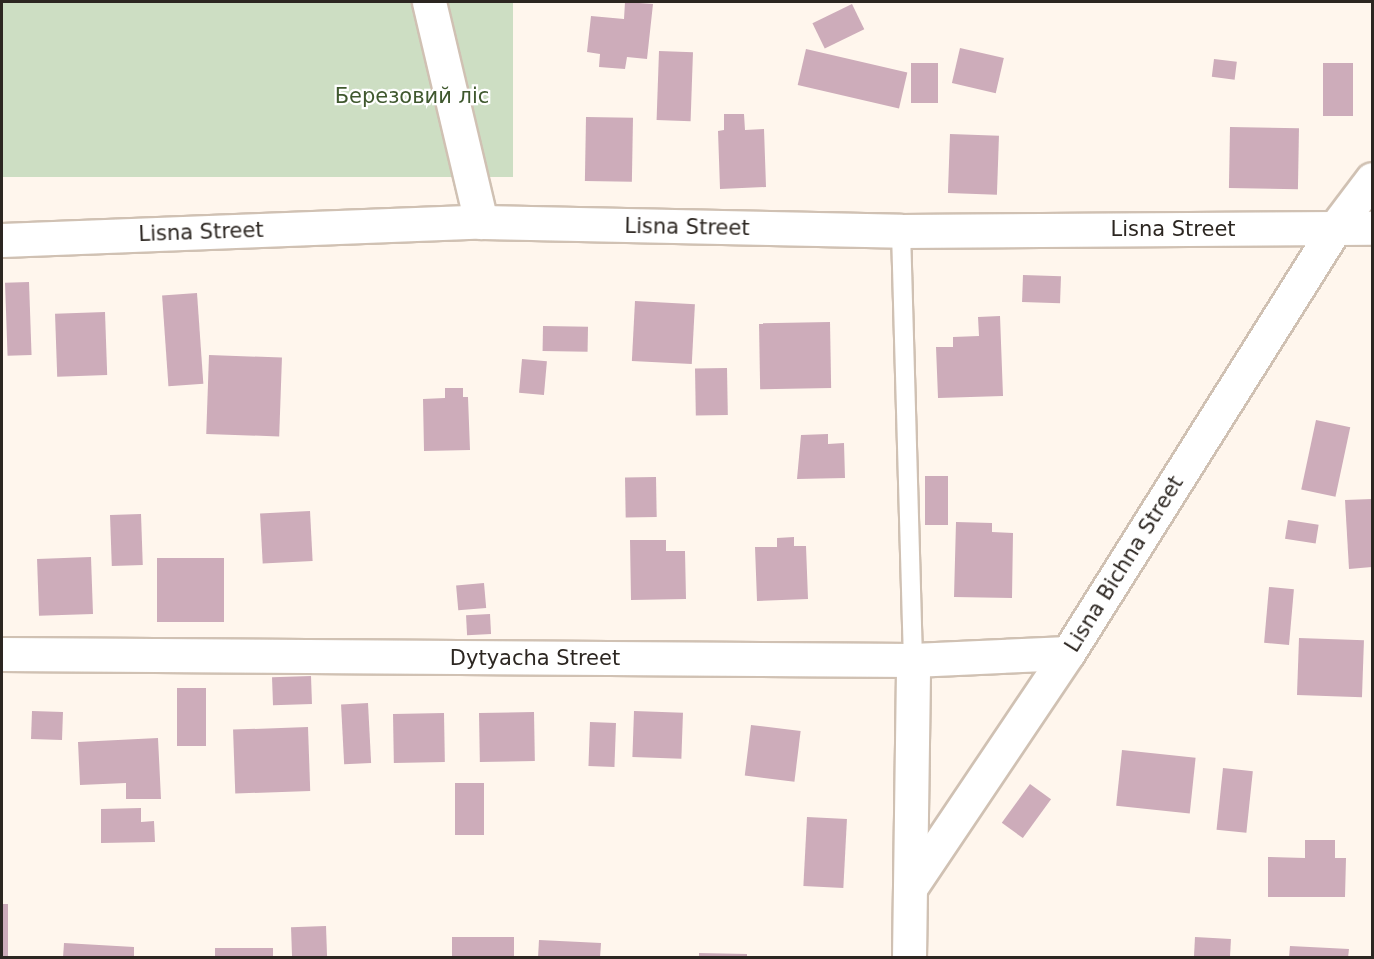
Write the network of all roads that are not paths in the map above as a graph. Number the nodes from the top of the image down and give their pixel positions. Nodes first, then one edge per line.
1 (429, 2) edge
2 (1372, 179) edge
3 (481, 222) junction
4 (1335, 228) junction
5 (1372, 228) edge
6 (901, 231) junction
7 (2, 240) edge
8 (1068, 653) junction
9 (2, 654) edge
10 (913, 660) junction
11 (910, 888) junction
12 (909, 957) edge

1 - 3 street
2 - 4 street, Lisna Bichna Street
3 - 6 street, Lisna Street
3 - 7 street, Lisna Street
4 - 5 street, Lisna Street
4 - 6 street, Lisna Street
4 - 8 street, Lisna Bichna Street
6 - 10 lane
8 - 10 street, Dytyacha Street
8 - 11 street, Lisna Bichna Street
9 - 10 street, Dytyacha Street
10 - 11 street
11 - 12 street

